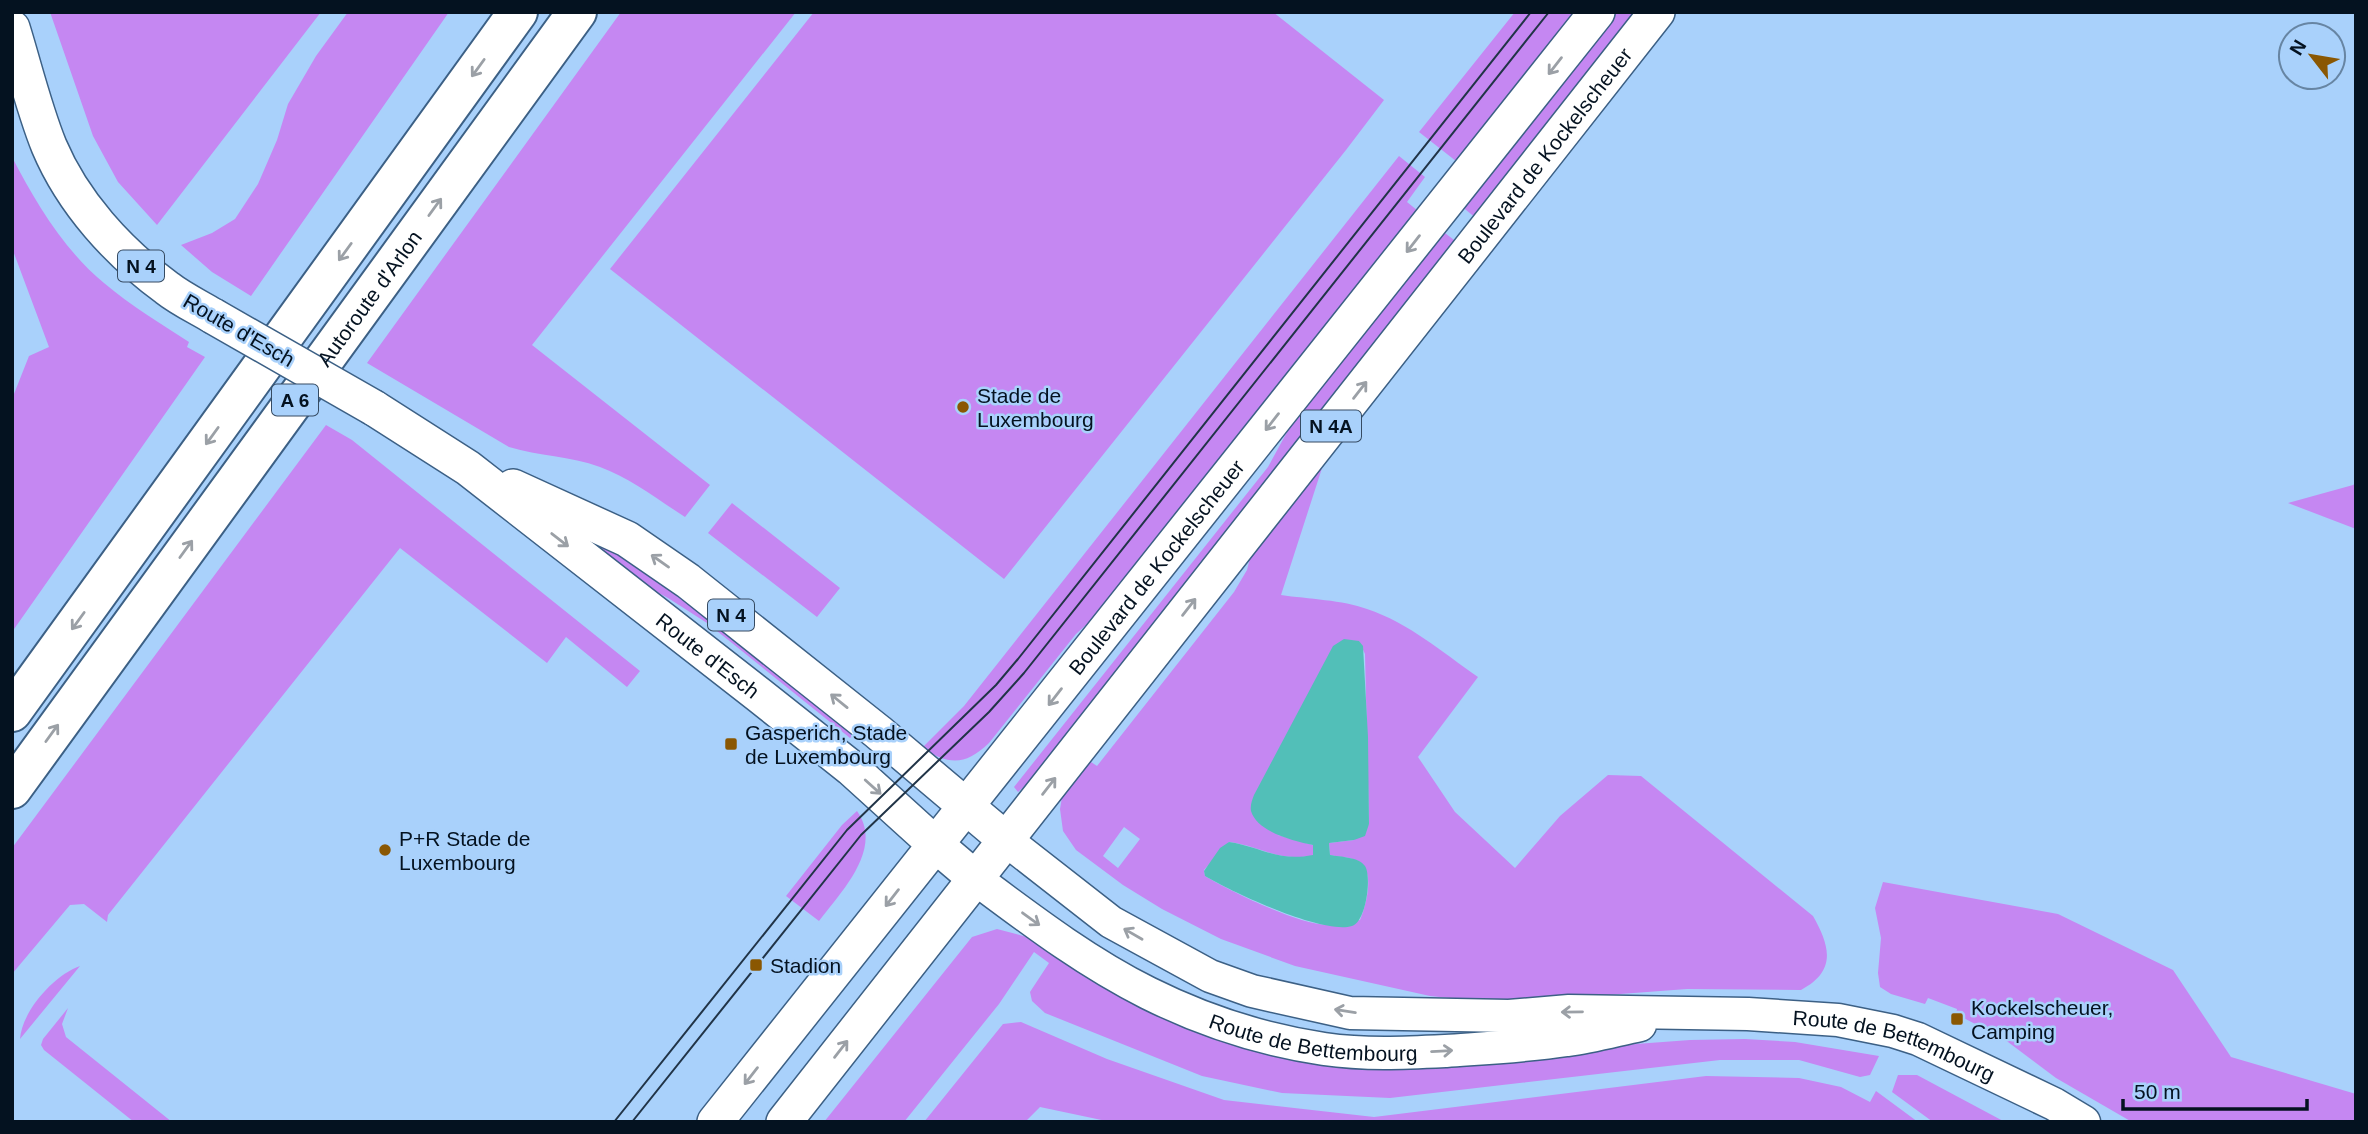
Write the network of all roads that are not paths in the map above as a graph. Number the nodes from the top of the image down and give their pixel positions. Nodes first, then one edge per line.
1 (518, 12) edge
2 (577, 12) edge
3 (1597, 12) edge
4 (1657, 12) edge
5 (12, 28) edge
6 (468, 468) junction
7 (12, 712) edge
8 (12, 789) edge
9 (968, 806) junction
10 (1006, 839) junction
11 (936, 845) junction
12 (976, 879) junction
13 (1689, 1015) junction
14 (715, 1122) edge
15 (784, 1122) edge
16 (2084, 1122) edge

1 -> 7 highway, A 6
8 -> 2 highway, Autoroute d'Arlon / A 6
3 -> 9 main road, Boulevard de Kockelscheuer / N 4A
10 -> 4 main road, Boulevard de Kockelscheuer / N 4A
5 - 6 main road, Route d'Esch / N 4, bridge
9 -> 6 main road, Route d'Esch / N 4
6 -> 11 main road, Route d'Esch / N 4
9 - 10 main road, Route d'Esch / N 4
9 - 11 main road, Boulevard de Kockelscheuer
10 - 12 main road, Boulevard de Kockelscheuer
13 -> 10 main road, Route de Bettembourg
11 - 12 main road, Route d'Esch / N 4
11 -> 14 main road, Boulevard de Kockelscheuer
12 -> 13 main road, Route de Bettembourg
15 -> 12 main road, Boulevard de Kockelscheuer
13 - 16 main road, Route de Bettembourg

